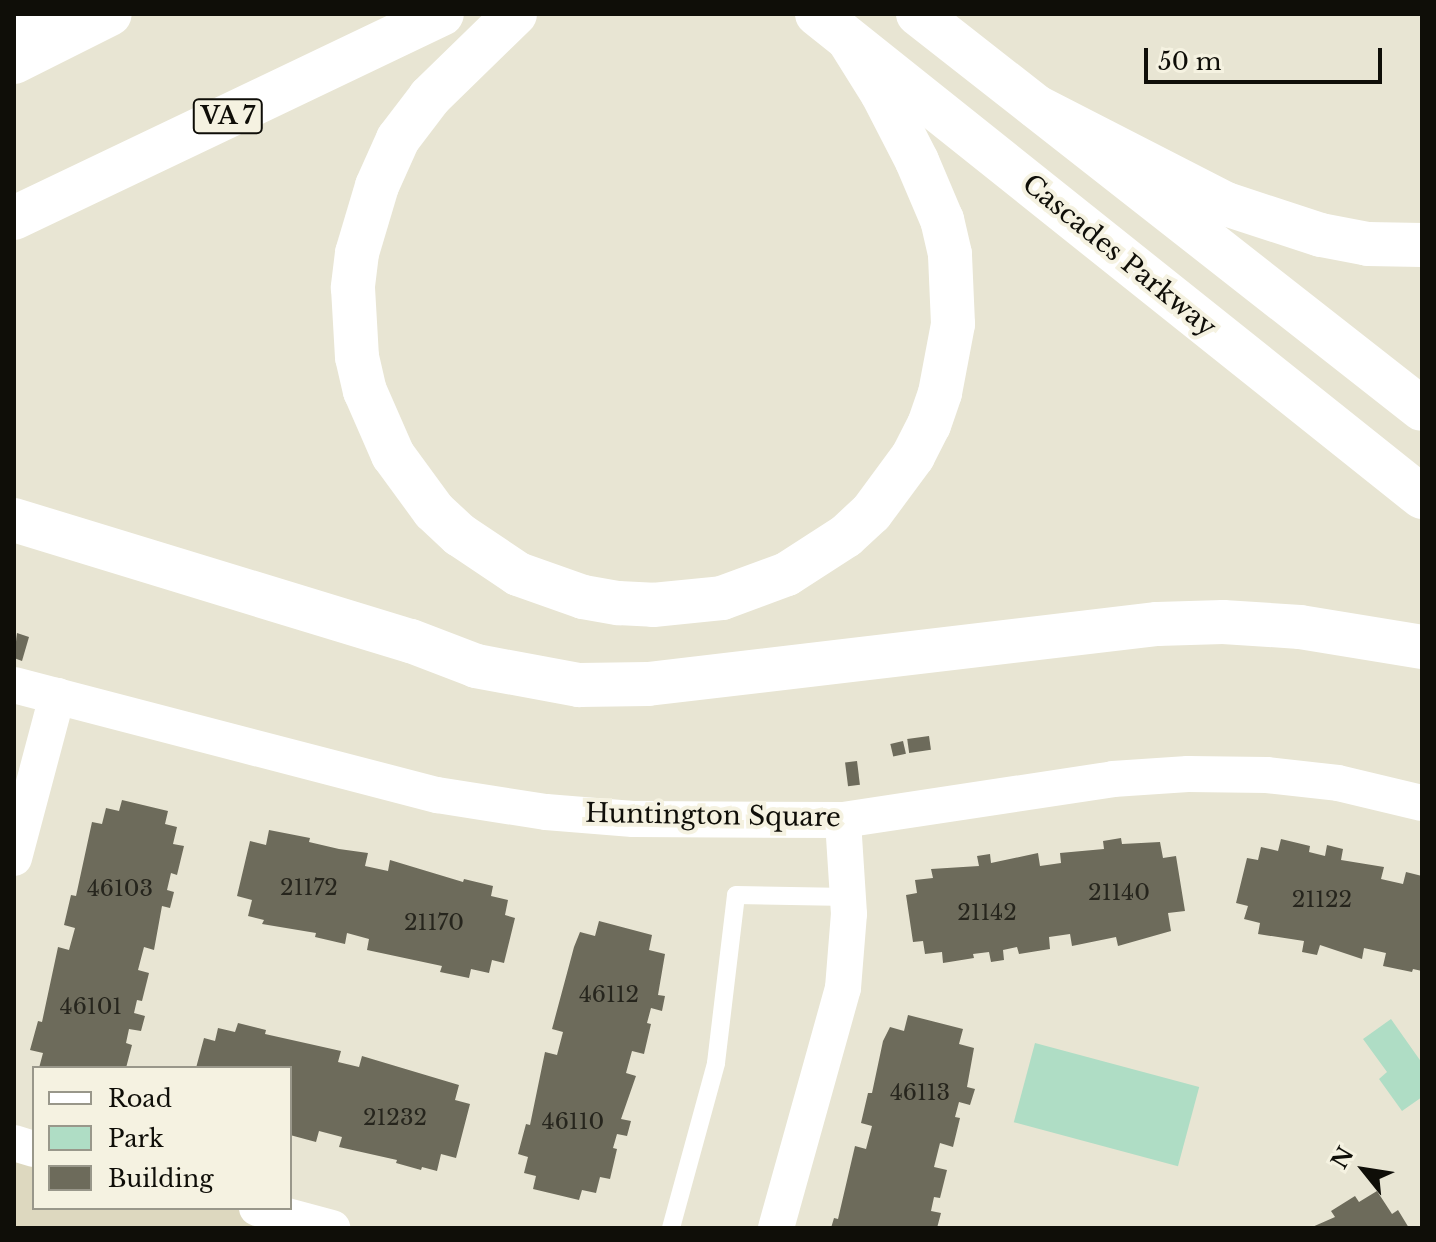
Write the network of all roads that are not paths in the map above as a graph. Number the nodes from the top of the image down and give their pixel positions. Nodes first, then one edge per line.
1 (48, 14) edge
2 (110, 14) edge
3 (442, 14) edge
4 (515, 14) edge
5 (817, 14) edge
6 (918, 14) edge
7 (14, 22) edge
8 (850, 42) junction
9 (14, 62) edge
10 (1037, 107) junction
11 (14, 218) edge
12 (1422, 245) edge
13 (1422, 409) edge
14 (1422, 497) edge
15 (14, 520) edge
16 (1422, 647) edge
17 (14, 685) edge
18 (57, 696) junction
19 (1422, 803) edge
20 (843, 820) junction
21 (14, 858) edge
22 (848, 897) junction
23 (264, 1210) edge
24 (332, 1228) edge
25 (671, 1228) edge
26 (776, 1228) edge

1 - 7 main road
2 - 9 main road
3 - 11 main road, VA 7
4 - 8 main road
5 - 8 main road, Cascades Parkway
6 - 10 main road
8 - 14 main road, Cascades Parkway
10 - 12 main road
10 - 13 main road
15 - 16 main road
17 - 18 street, Huntington Square
18 - 20 street, Huntington Square
18 - 21 street
19 - 20 street, Huntington Square
20 - 22 street
22 - 25 lane
22 - 26 street
23 - 24 street

